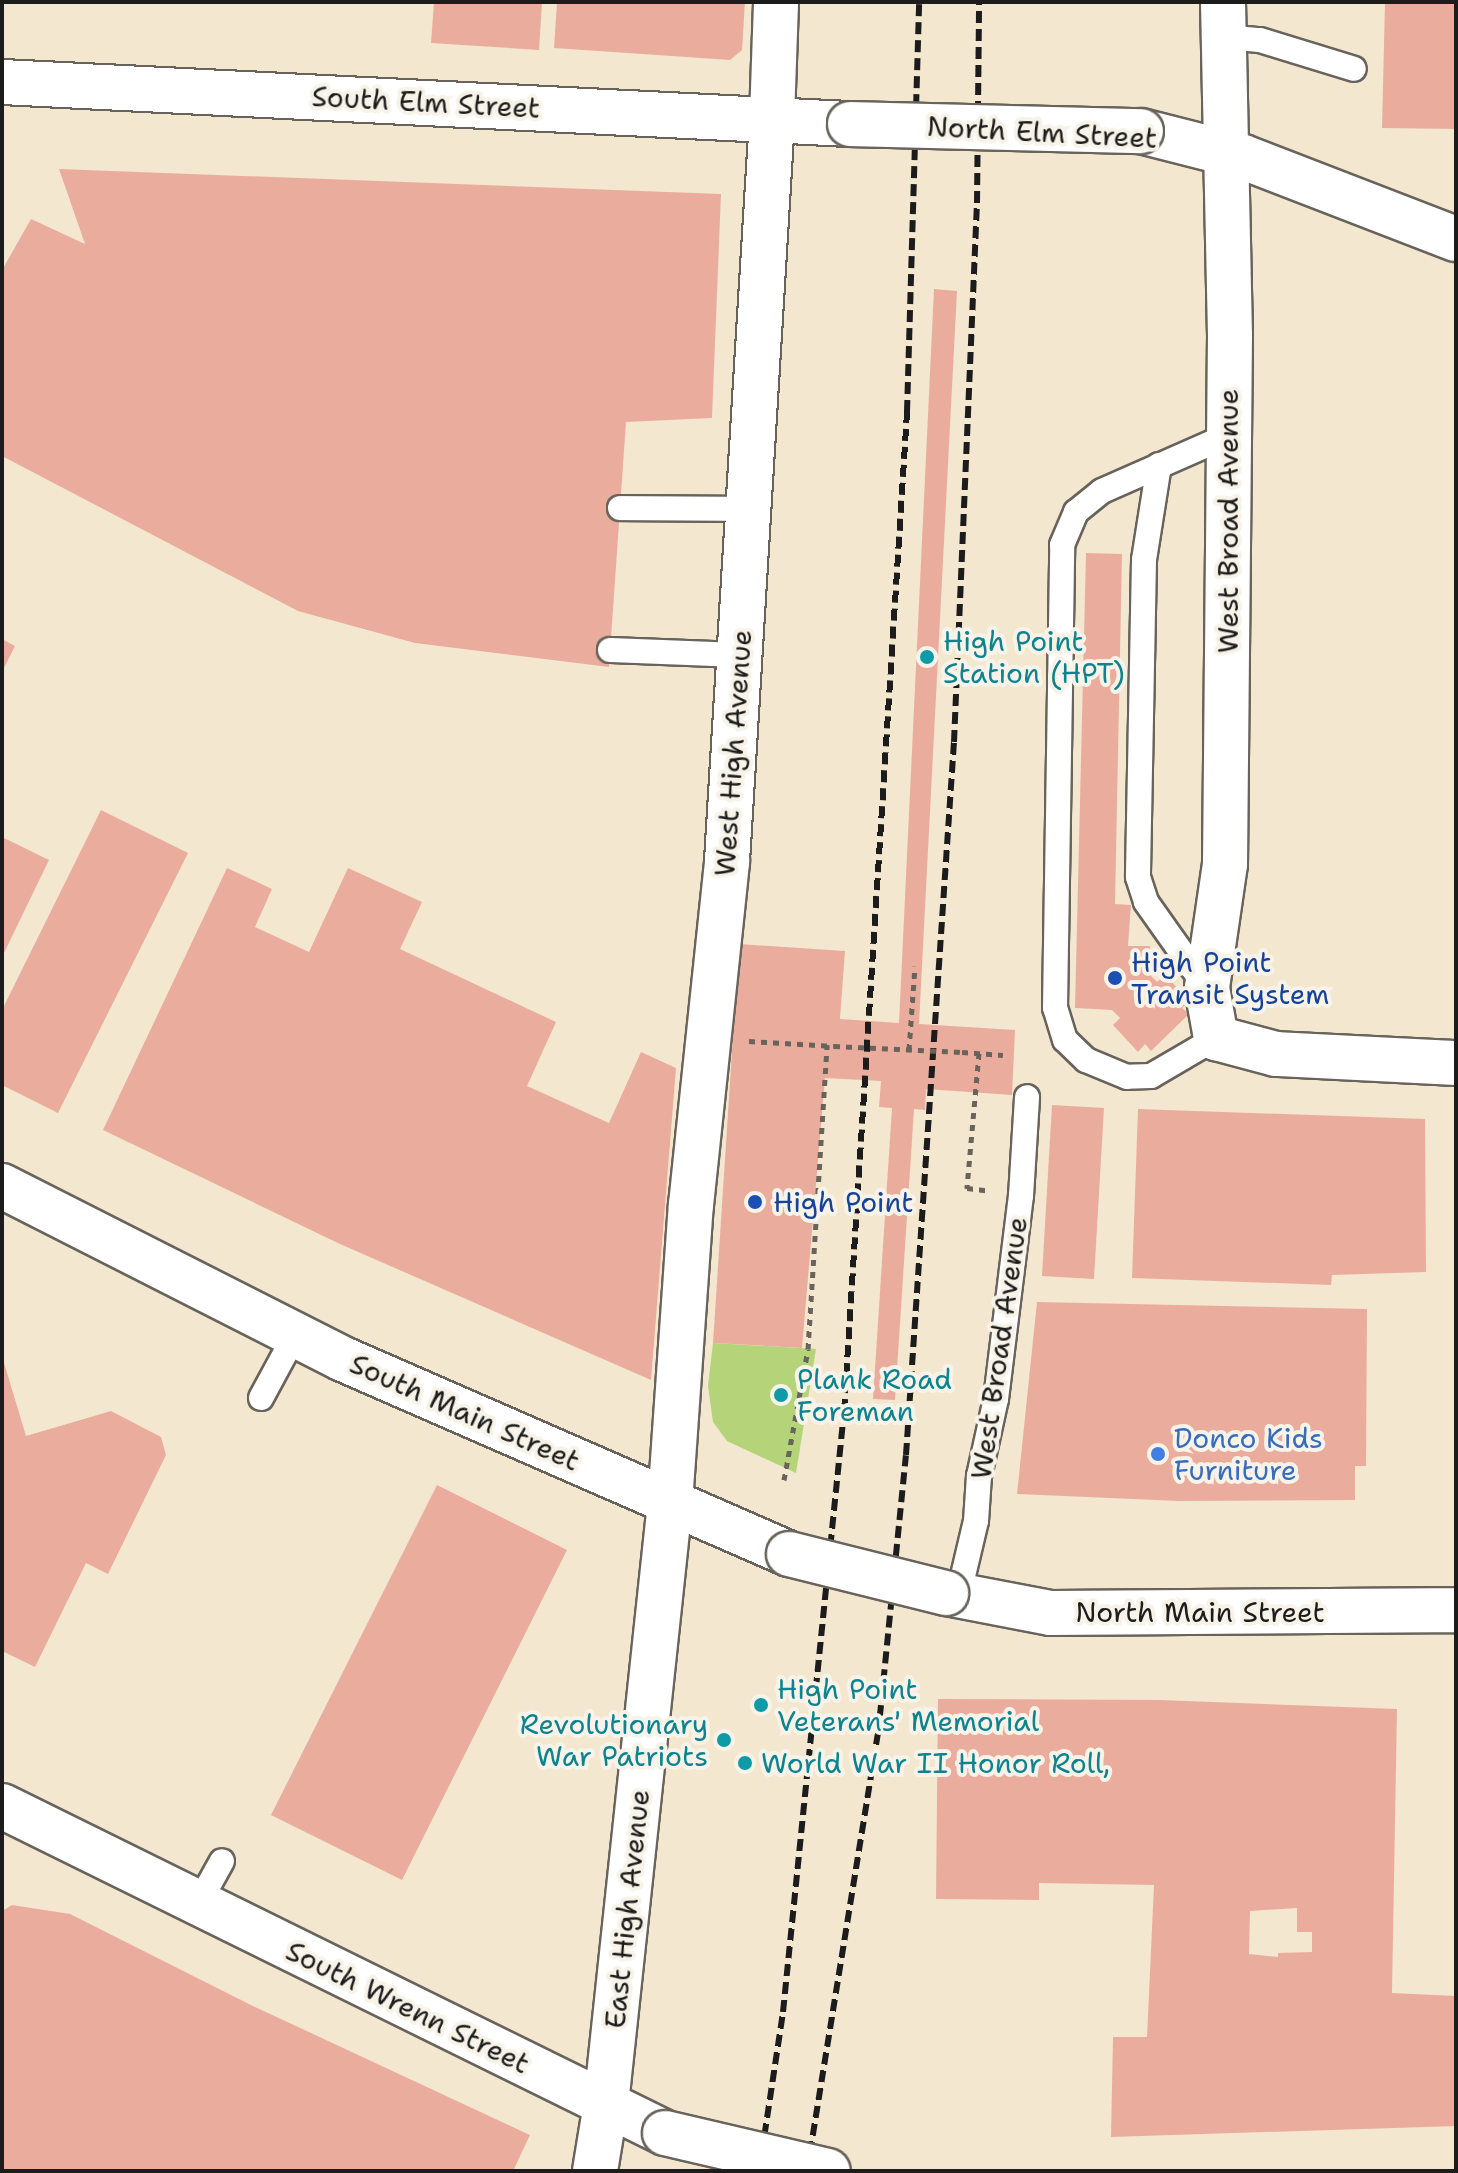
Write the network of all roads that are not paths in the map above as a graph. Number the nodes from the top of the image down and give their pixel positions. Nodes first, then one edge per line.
1 (776, 2) edge
2 (1224, 20) edge
3 (1354, 69) dead end
4 (2, 82) edge
5 (772, 118) junction
6 (850, 124) joint
7 (1225, 152) junction
8 (1456, 239) edge
9 (1229, 435) junction
10 (1159, 465) junction
11 (620, 508) dead end
12 (749, 509) junction
13 (610, 650) dead end
14 (740, 655) junction
15 (1207, 988) junction
16 (1216, 1038) junction
17 (1456, 1063) edge
18 (1027, 1097) dead end
19 (2, 1186) edge
20 (295, 1335) junction
21 (261, 1398) dead end
22 (670, 1503) junction
23 (952, 1595) junction
24 (1456, 1610) edge
25 (2, 1806) edge
26 (222, 1861) dead end
27 (198, 1904) junction
28 (606, 2104) junction
29 (595, 2171) edge
30 (828, 2171) edge

1 - 5 street, West High Avenue
2 - 3 lane
2 - 7 street, West Broad Avenue
4 - 5 street, South Elm Street
5 - 6 street, South Elm Street
5 - 12 street, West High Avenue
6 - 7 street, North Elm Street, bridge
7 - 8 street, North Elm Street
7 - 9 street, West Broad Avenue
9 - 10 lane
9 - 15 street, West Broad Avenue
10 - 15 lane
10 - 16 lane
11 - 12 lane
12 - 14 street, West High Avenue
13 - 14 lane
14 - 22 street, West High Avenue
15 - 16 street, West Broad Avenue
16 - 17 street
18 - 23 lane, West Broad Avenue
19 - 20 street, South Main Street
20 - 21 lane
20 - 22 street, South Main Street
22 - 23 street, South Main Street, bridge
22 - 28 street, East High Avenue
23 - 24 street, North Main Street
25 - 27 street, South Wrenn Street
26 - 27 lane
27 - 28 street, South Wrenn Street
28 - 29 street, East High Avenue
28 - 30 street, South Wrenn Street, bridge

